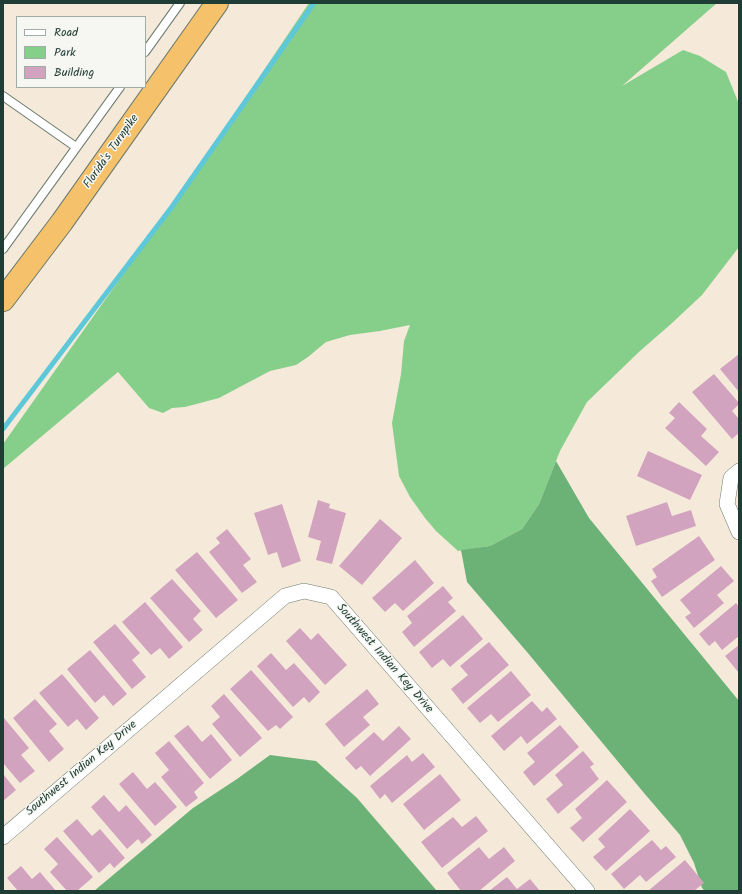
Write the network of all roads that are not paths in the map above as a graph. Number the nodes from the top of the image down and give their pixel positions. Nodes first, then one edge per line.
1 (180, 3) edge
2 (217, 3) edge
3 (146, 51) edge
4 (119, 88) edge
5 (3, 96) edge
6 (76, 147) junction
7 (3, 249) edge
8 (3, 300) edge
9 (739, 471) edge
10 (739, 532) edge
11 (3, 837) edge
12 (587, 891) edge

1 - 3 lane
2 - 8 highway, Florida's Turnpike
4 - 6 lane
5 - 6 lane
6 - 7 lane
9 - 10 street
11 - 12 street, Southwest Indian Key Drive

